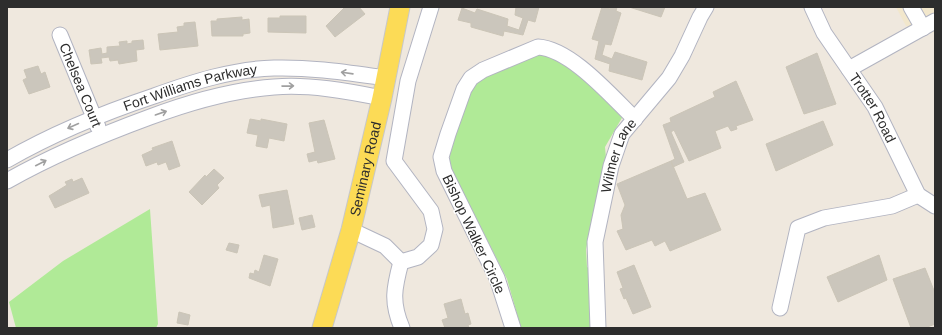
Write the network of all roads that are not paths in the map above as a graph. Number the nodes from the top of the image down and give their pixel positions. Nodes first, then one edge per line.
1 (400, 7) edge
2 (431, 7) edge
3 (706, 7) edge
4 (812, 7) edge
5 (911, 7) edge
6 (929, 24) edge
7 (60, 35) dead end
8 (848, 69) junction
9 (386, 78) junction
10 (382, 98) junction
11 (94, 117) junction
12 (635, 119) junction
13 (102, 135) junction
14 (7, 160) edge
15 (7, 181) edge
16 (918, 195) junction
17 (935, 206) edge
18 (351, 230) junction
19 (400, 262) junction
20 (780, 308) dead end
21 (322, 328) edge
22 (402, 328) edge
23 (513, 328) edge
24 (598, 328) edge

1 - 9 main road, Seminary Road
2 - 19 street
3 - 12 street, Wilmer Lane
4 - 8 street, Trotter Road
5 - 6 street
6 - 8 street
7 - 11 street, Chelsea Court
8 - 16 street, Trotter Road
9 - 10 main road, Seminary Road
9 -> 11 street, Fort Williams Parkway
13 -> 10 street, Fort Williams Parkway
10 - 18 main road, Seminary Road
11 - 13 street, Chelsea Court
11 -> 14 street, Fort Williams Parkway
12 - 23 street, Bishop Walker Circle
12 - 24 street, Wilmer Lane
15 -> 13 street, Fort Williams Parkway
16 - 17 street
16 - 20 street
18 - 19 street
18 - 21 main road, Seminary Road
19 - 22 street

